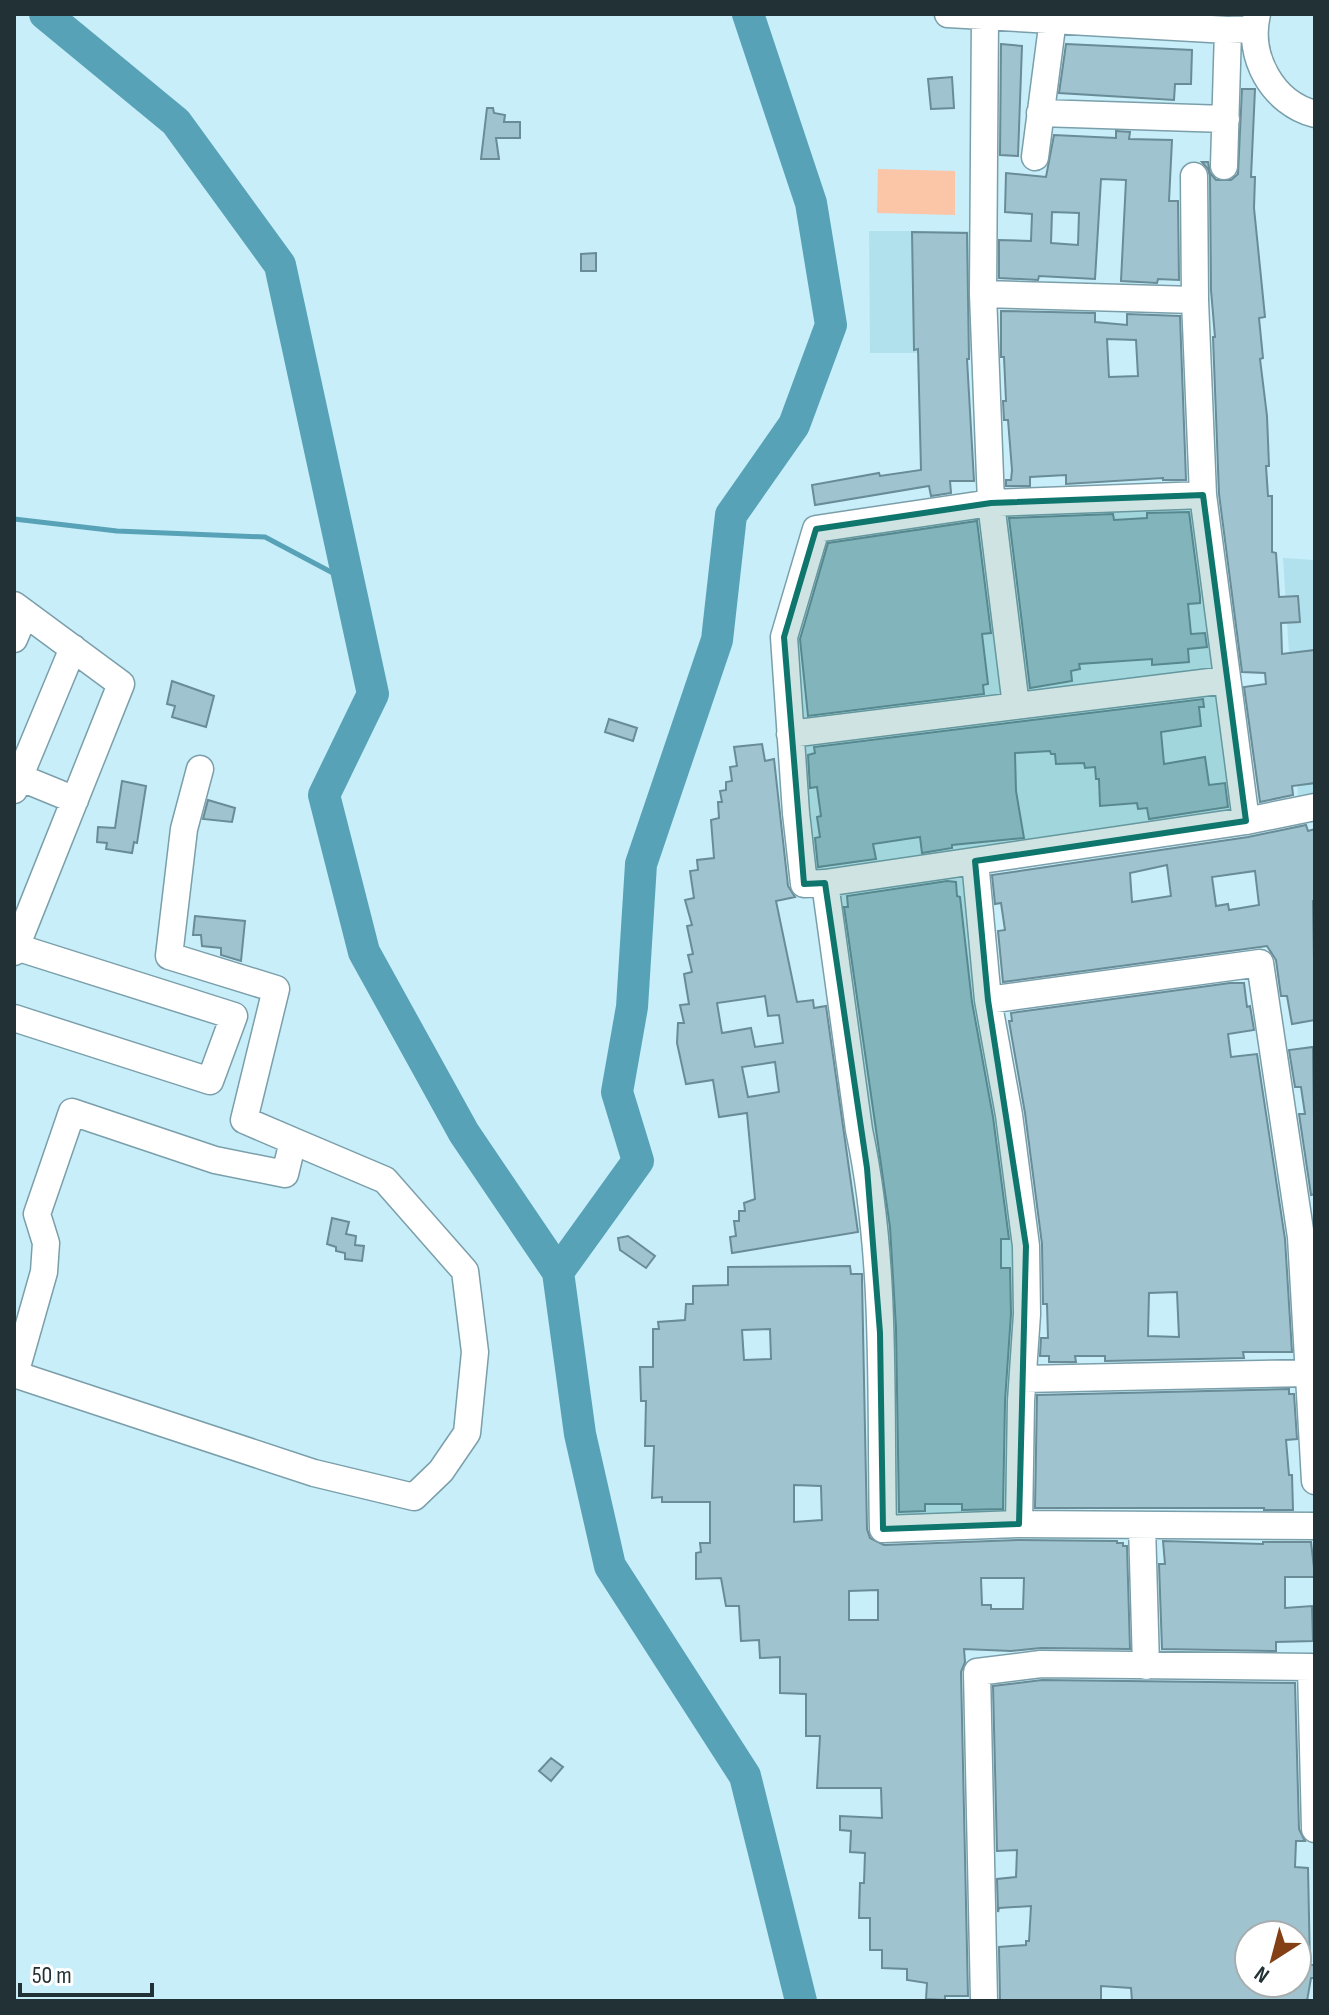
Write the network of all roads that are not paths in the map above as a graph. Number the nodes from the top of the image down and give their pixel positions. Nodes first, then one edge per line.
1 (948, 14) edge
2 (985, 16) junction
3 (1053, 19) junction
4 (1151, 20) edge
5 (1246, 25) edge
6 (1040, 113) junction
7 (1315, 114) edge
8 (1226, 119) junction
9 (1035, 157) dead end
10 (1224, 166) dead end
11 (1194, 176) dead end
12 (983, 294) junction
13 (1195, 300) junction
14 (1203, 495) junction
15 (991, 503) junction
16 (19, 609) edge
17 (14, 639) edge
18 (73, 648) junction
19 (1226, 680) junction
20 (1016, 706) junction
21 (790, 734) junction
22 (200, 769) dead end
23 (16, 781) edge
24 (75, 800) junction
25 (1315, 807) edge
26 (1246, 821) junction
27 (975, 861) junction
28 (825, 883) junction
29 (15, 949) edge
30 (988, 1000) junction
31 (14, 1018) edge
32 (293, 1141) junction
33 (1308, 1373) junction
34 (14, 1374) edge
35 (1023, 1379) junction
36 (1315, 1481) edge
37 (1019, 1524) junction
38 (1142, 1525) junction
39 (1315, 1526) edge
40 (1146, 1666) junction
41 (1315, 1829) edge
42 (984, 2001) edge

1 - 2 street
2 - 3 street
2 - 12 street
3 - 4 street
3 - 6 street
4 - 5 street
5 - 7 street
5 - 8 street
6 - 8 street
6 - 9 street
8 - 10 street
11 - 13 street
12 - 13 street
12 - 15 street
13 - 14 street
14 - 15 street
14 - 19 street
15 - 20 street
15 - 21 street
16 - 17 street
16 - 18 street
18 - 23 street
18 - 24 street
19 - 20 street
19 - 26 street
20 - 21 street
21 - 28 street
22 - 32 street
23 - 24 street
24 - 29 street
25 - 26 street
26 - 27 street
27 - 28 street
27 - 30 street
28 - 37 street
29 - 31 street
30 - 33 street
30 - 35 street
32 - 34 street
32 - 34 street
33 - 35 street
33 - 36 street
35 - 37 street
37 - 38 street
38 - 39 street
38 - 40 street
40 - 41 street
40 - 42 street

